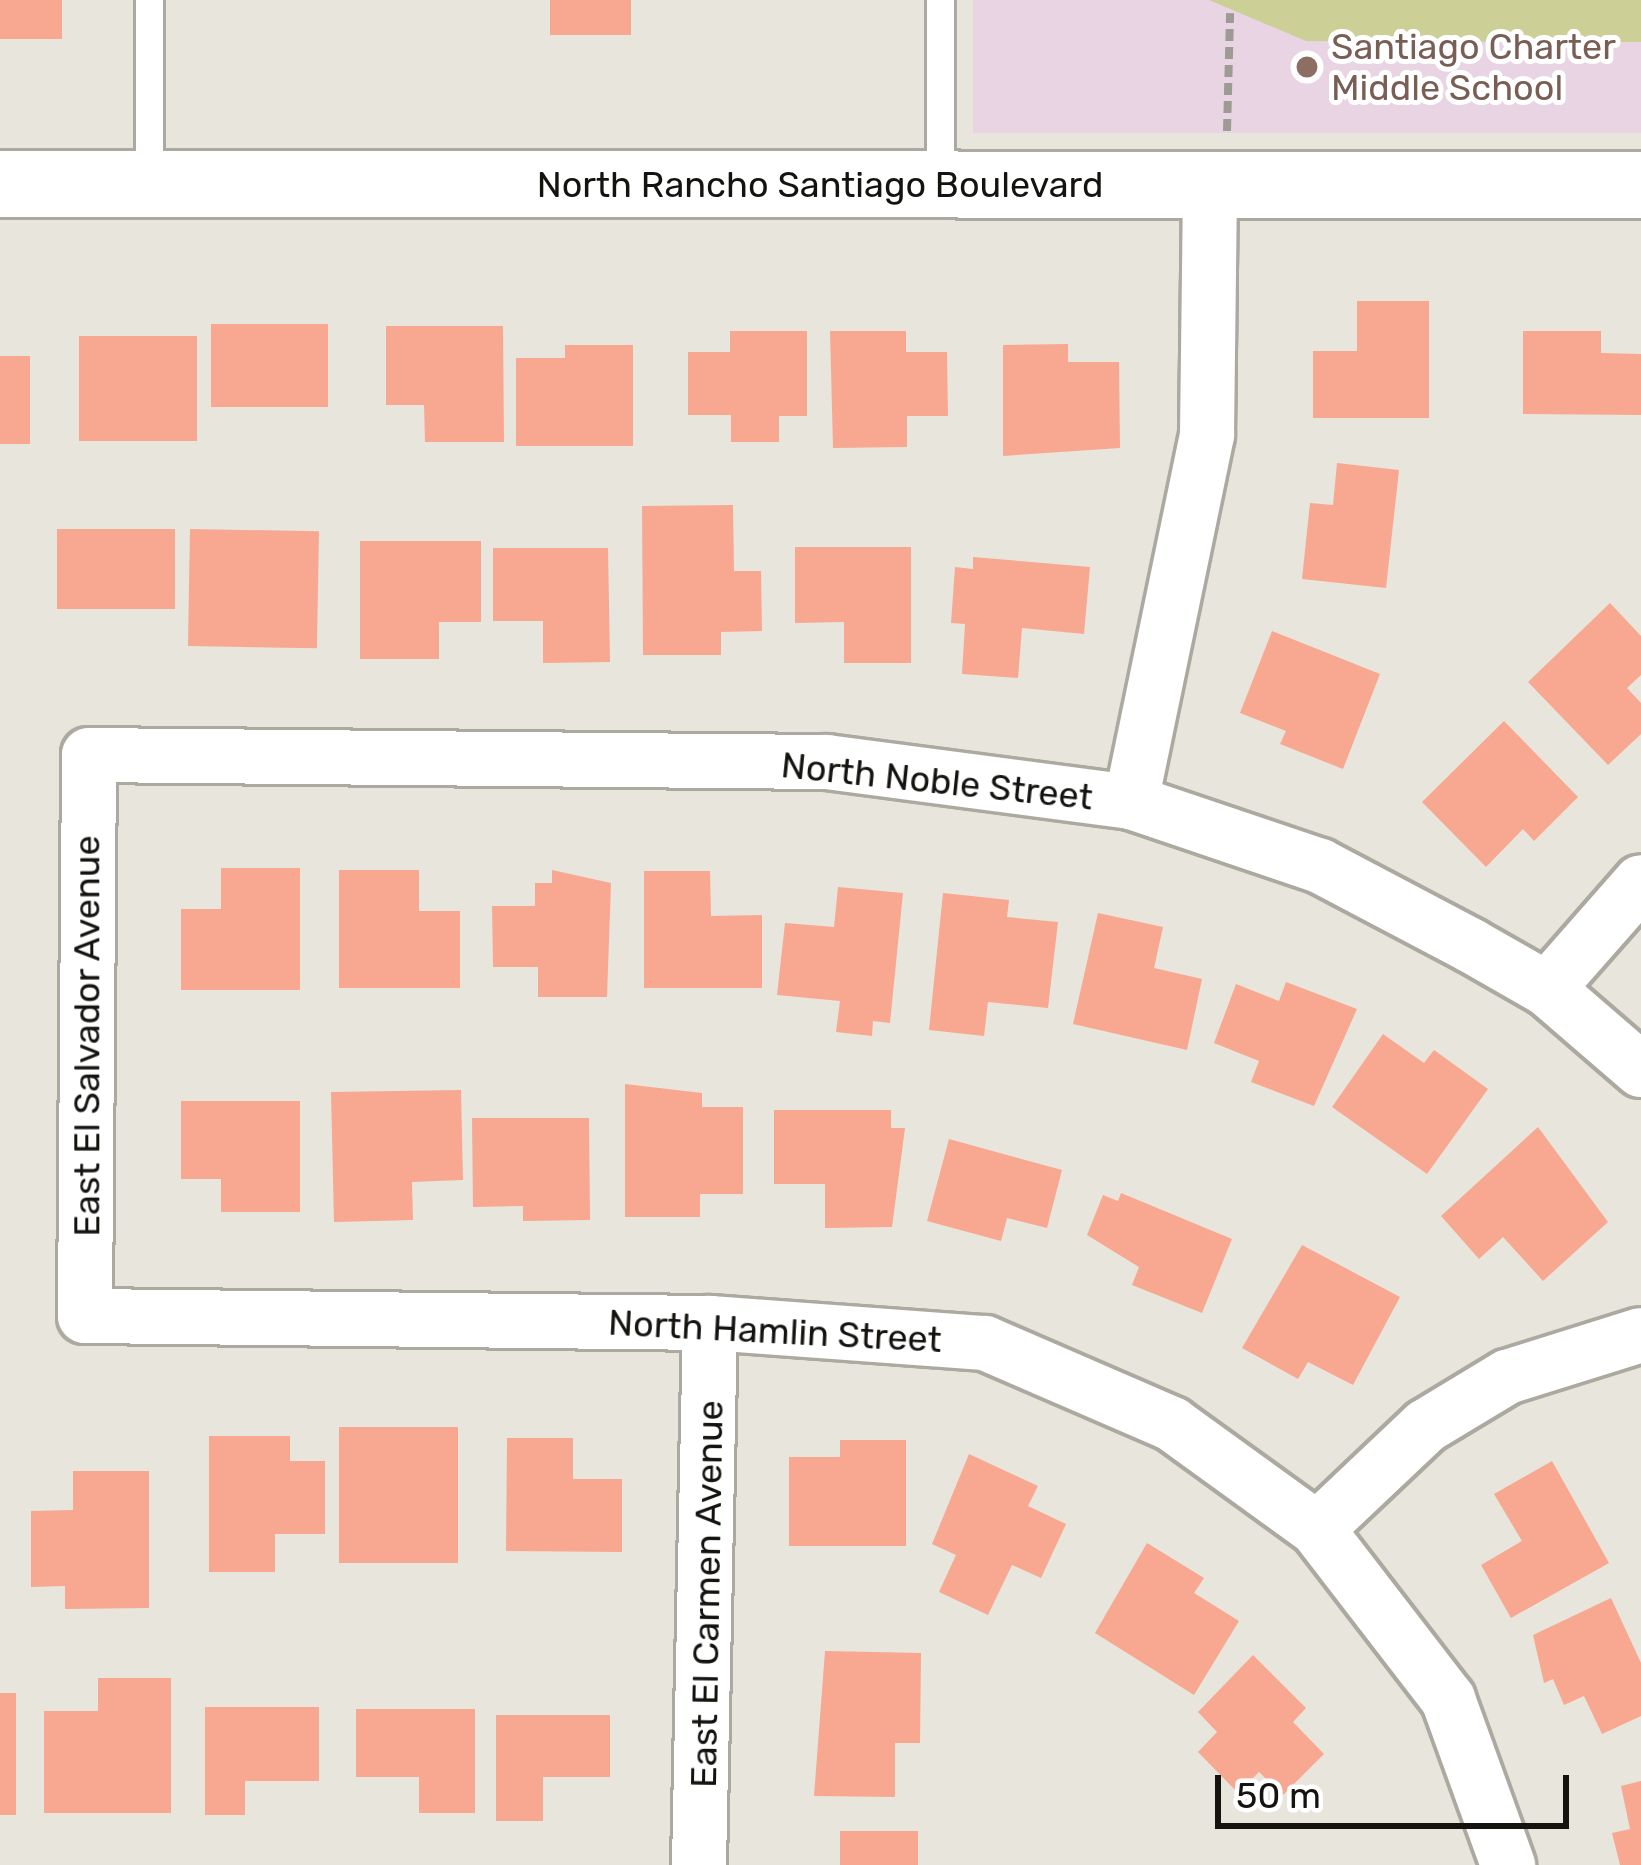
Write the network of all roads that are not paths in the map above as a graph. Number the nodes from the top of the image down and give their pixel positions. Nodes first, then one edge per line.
1 (149, 0) edge
2 (940, 0) edge
3 (0, 184) edge
4 (149, 184) junction
5 (940, 185) junction
6 (1218, 185) junction
7 (1641, 185) edge
8 (89, 755) joint
9 (1131, 802) junction
10 (1641, 883) edge
11 (1547, 989) junction
12 (1641, 1070) edge
13 (85, 1316) joint
14 (710, 1323) junction
15 (1641, 1335) edge
16 (1317, 1529) junction
17 (699, 1865) edge
18 (1508, 1865) edge

1 - 4 lane
2 - 5 lane
3 - 4 street, North Rancho Santiago Boulevard
4 - 5 street, North Rancho Santiago Boulevard
5 - 6 street, North Rancho Santiago Boulevard
6 - 7 street, North Rancho Santiago Boulevard
6 - 9 street
8 - 9 street, North Noble Street
8 - 13 street, East El Salvador Avenue
9 - 11 street, North Noble Street
10 - 11 street
11 - 12 street, North Noble Street
13 - 14 street, North Hamlin Street
14 - 16 street, North Hamlin Street
14 - 17 street, East El Carmen Avenue
15 - 16 street
16 - 18 street, North Hamlin Street

